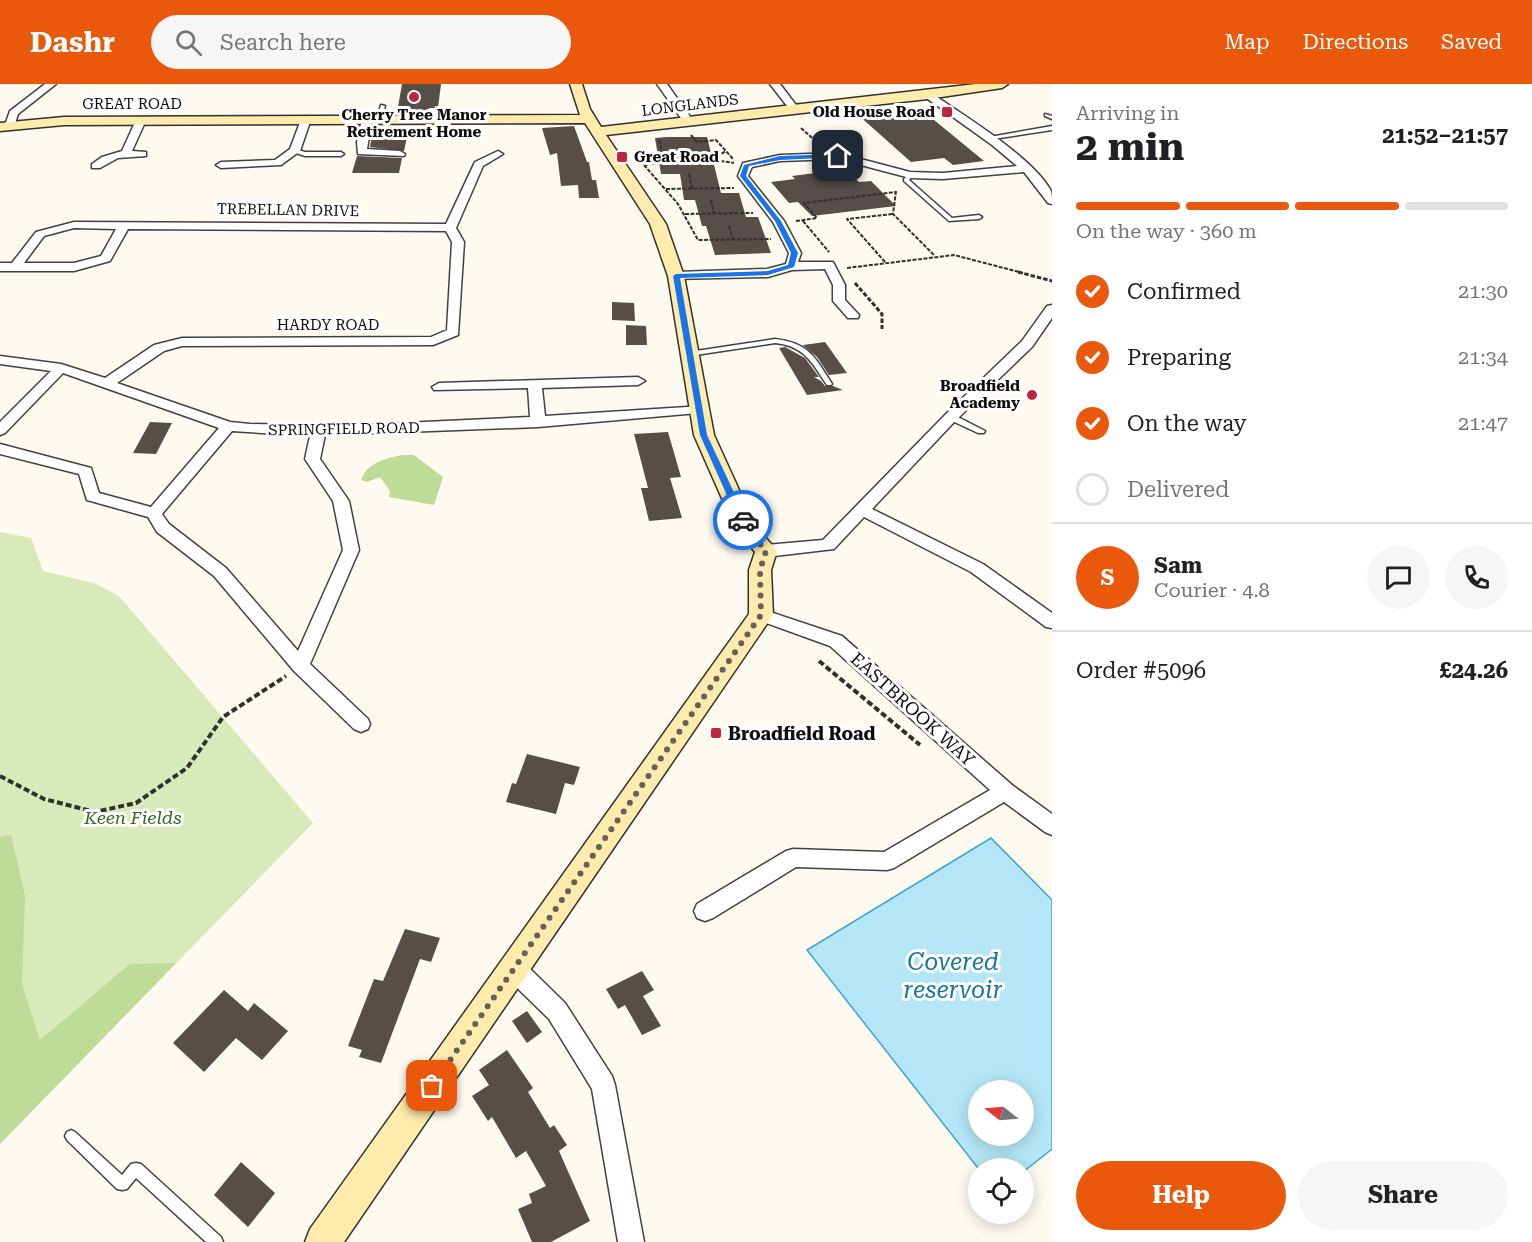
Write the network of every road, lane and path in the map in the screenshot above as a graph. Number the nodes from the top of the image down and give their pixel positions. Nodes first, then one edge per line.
1 (51, 84) edge
2 (576, 84) edge
3 (675, 84) edge
4 (776, 84) edge
5 (1002, 84) edge
6 (663, 85) edge
7 (928, 95) junction
8 (794, 109) junction
9 (377, 115) junction
10 (141, 120) junction
11 (306, 120) junction
12 (685, 122) junction
13 (5, 126) edge
14 (593, 126) junction
15 (650, 126) junction
16 (1052, 129) edge
17 (987, 138) junction
18 (296, 151) junction
19 (726, 151) junction
20 (126, 153) junction
21 (142, 154) dead end
22 (341, 154) dead end
23 (400, 154) dead end
24 (498, 154) dead end
25 (712, 159) junction
26 (674, 161) junction
27 (221, 165) dead end
28 (96, 166) dead end
29 (1025, 168) junction
30 (898, 173) junction
31 (689, 174) dead end
32 (910, 175) junction
33 (753, 188) junction
34 (665, 189) junction
35 (692, 189) junction
36 (896, 192) junction
37 (711, 200) dead end
38 (1052, 201) edge
39 (772, 212) junction
40 (714, 213) junction
41 (685, 214) junction
42 (893, 214) junction
43 (979, 217) dead end
44 (802, 220) junction
45 (791, 222) dead end
46 (124, 225) junction
47 (729, 226) dead end
48 (450, 228) junction
49 (787, 238) junction
50 (734, 239) junction
51 (936, 256) junction
52 (885, 263) junction
53 (791, 266) junction
54 (0, 267) edge
55 (15, 267) junction
56 (837, 269) junction
57 (676, 276) junction
58 (1052, 281) edge
59 (1052, 309) edge
60 (853, 315) dead end
61 (882, 329) dead end
62 (689, 354) junction
63 (0, 360) edge
64 (61, 368) junction
65 (638, 381) dead end
66 (107, 383) junction
67 (536, 384) junction
68 (829, 384) dead end
69 (440, 387) dead end
70 (698, 409) junction
71 (951, 417) junction
72 (538, 423) junction
73 (228, 426) junction
74 (0, 430) edge
75 (981, 430) dead end
76 (318, 432) junction
77 (0, 449) edge
78 (861, 510) junction
79 (154, 513) junction
80 (766, 551) junction
81 (761, 615) junction
82 (1052, 622) edge
83 (819, 661) dead end
84 (300, 666) junction
85 (361, 724) dead end
86 (928, 751) dead end
87 (0, 776) edge
88 (1005, 791) junction
89 (1052, 826) edge
90 (705, 911) dead end
91 (514, 969) junction
92 (71, 1136) dead end
93 (216, 1242) edge
94 (323, 1242) edge
95 (631, 1242) edge

1 - 13 street
2 - 14 street
3 - 6 street
4 - 8 street
5 - 7 street, LONGLANDS
6 - 12 street
7 - 8 street, LONGLANDS
7 - 17 street
8 - 12 street, LONGLANDS
9 - 11 street, GREAT ROAD
9 - 14 street, GREAT ROAD
9 - 23 street
10 - 11 street, GREAT ROAD
10 - 13 street, GREAT ROAD
10 - 20 street
11 - 18 street
12 - 15 street, LONGLANDS
12 - 19 path
14 - 15 street, LONGLANDS
14 - 57 street
15 - 26 path
16 - 17 lane
17 - 29 street
18 - 22 lane
18 - 27 street
19 - 25 path
19 - 25 path
20 - 21 street
20 - 28 street
24 - 48 street
25 - 26 path
26 - 34 path
29 - 32 street
29 - 38 street
30 - 32 street
30 - 33 street
30 - 36 path
31 - 35 path
32 - 43 lane
33 - 35 path
33 - 39 street
34 - 35 path
34 - 41 path
36 - 42 path
36 - 44 path
37 - 40 path
39 - 40 path
39 - 49 street
40 - 41 path
41 - 50 path
42 - 51 path
42 - 52 path
44 - 45 path
44 - 56 path
46 - 48 street, TREBELLAN DRIVE
46 - 55 street, TREBELLAN DRIVE
46 - 55 street
47 - 50 path
48 - 66 street, HARDY ROAD
49 - 50 path
49 - 53 street
51 - 52 path
51 - 58 path
52 - 56 path
53 - 56 street
53 - 57 street
54 - 55 street
56 - 60 street
56 - 61 path
57 - 62 street
59 - 71 street
62 - 68 lane
62 - 70 street
63 - 64 street, SPRINGFIELD ROAD
64 - 66 street, SPRINGFIELD ROAD
64 - 74 street
65 - 67 street
66 - 73 street, SPRINGFIELD ROAD
67 - 69 street
67 - 72 street
70 - 72 street, SPRINGFIELD ROAD
70 - 80 street
71 - 75 lane
71 - 78 street
72 - 76 street, SPRINGFIELD ROAD
73 - 76 street, SPRINGFIELD ROAD
73 - 79 street
76 - 84 street
77 - 79 street
78 - 80 street
78 - 82 street
79 - 84 street
80 - 81 street
81 - 88 street, EASTBROOK WAY
81 - 91 street
83 - 86 path
84 - 85 street
84 - 87 path
88 - 89 street, EASTBROOK WAY
88 - 90 street
91 - 94 street
91 - 95 street
92 - 93 lane

